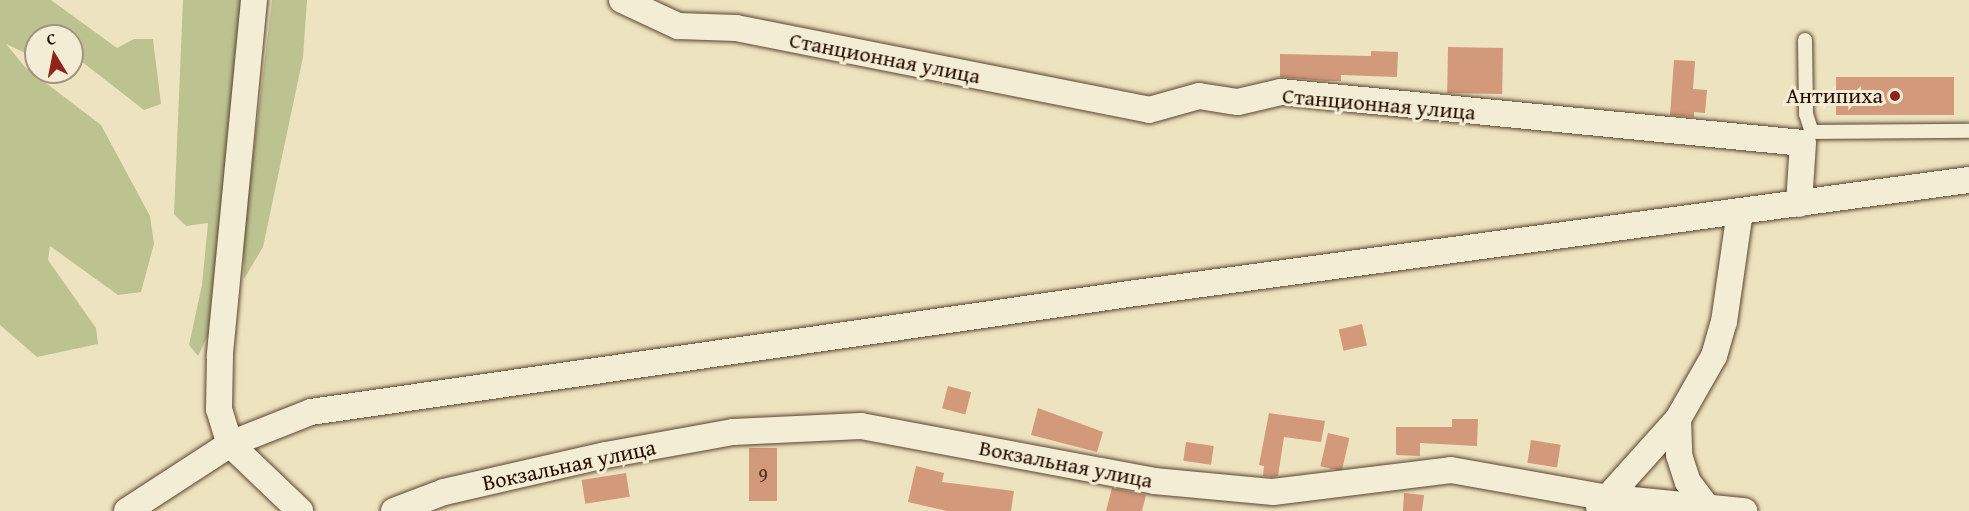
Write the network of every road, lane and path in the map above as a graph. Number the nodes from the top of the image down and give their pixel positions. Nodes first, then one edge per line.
1 (254, 0) edge
2 (622, 0) edge
3 (1805, 40) dead end
4 (1969, 131) edge
5 (1808, 137) junction
6 (1969, 180) edge
7 (1799, 204) junction
8 (1740, 211) junction
9 (1678, 419) junction
10 (230, 444) junction
11 (1600, 504) edge
12 (1707, 507) junction
13 (127, 511) edge
14 (300, 511) edge
15 (394, 511) edge
16 (1744, 511) edge

1 - 10 street
2 - 5 street, Станционная улица
3 - 5 lane
4 - 5 lane
5 - 7 street
6 - 7 street
7 - 8 street
8 - 9 street
8 - 10 street
9 - 11 street
9 - 12 street
10 - 13 street
10 - 14 street
11 - 12 street, Вокзальная улица
11 - 15 street, Вокзальная улица
12 - 16 street, Вокзальная улица

